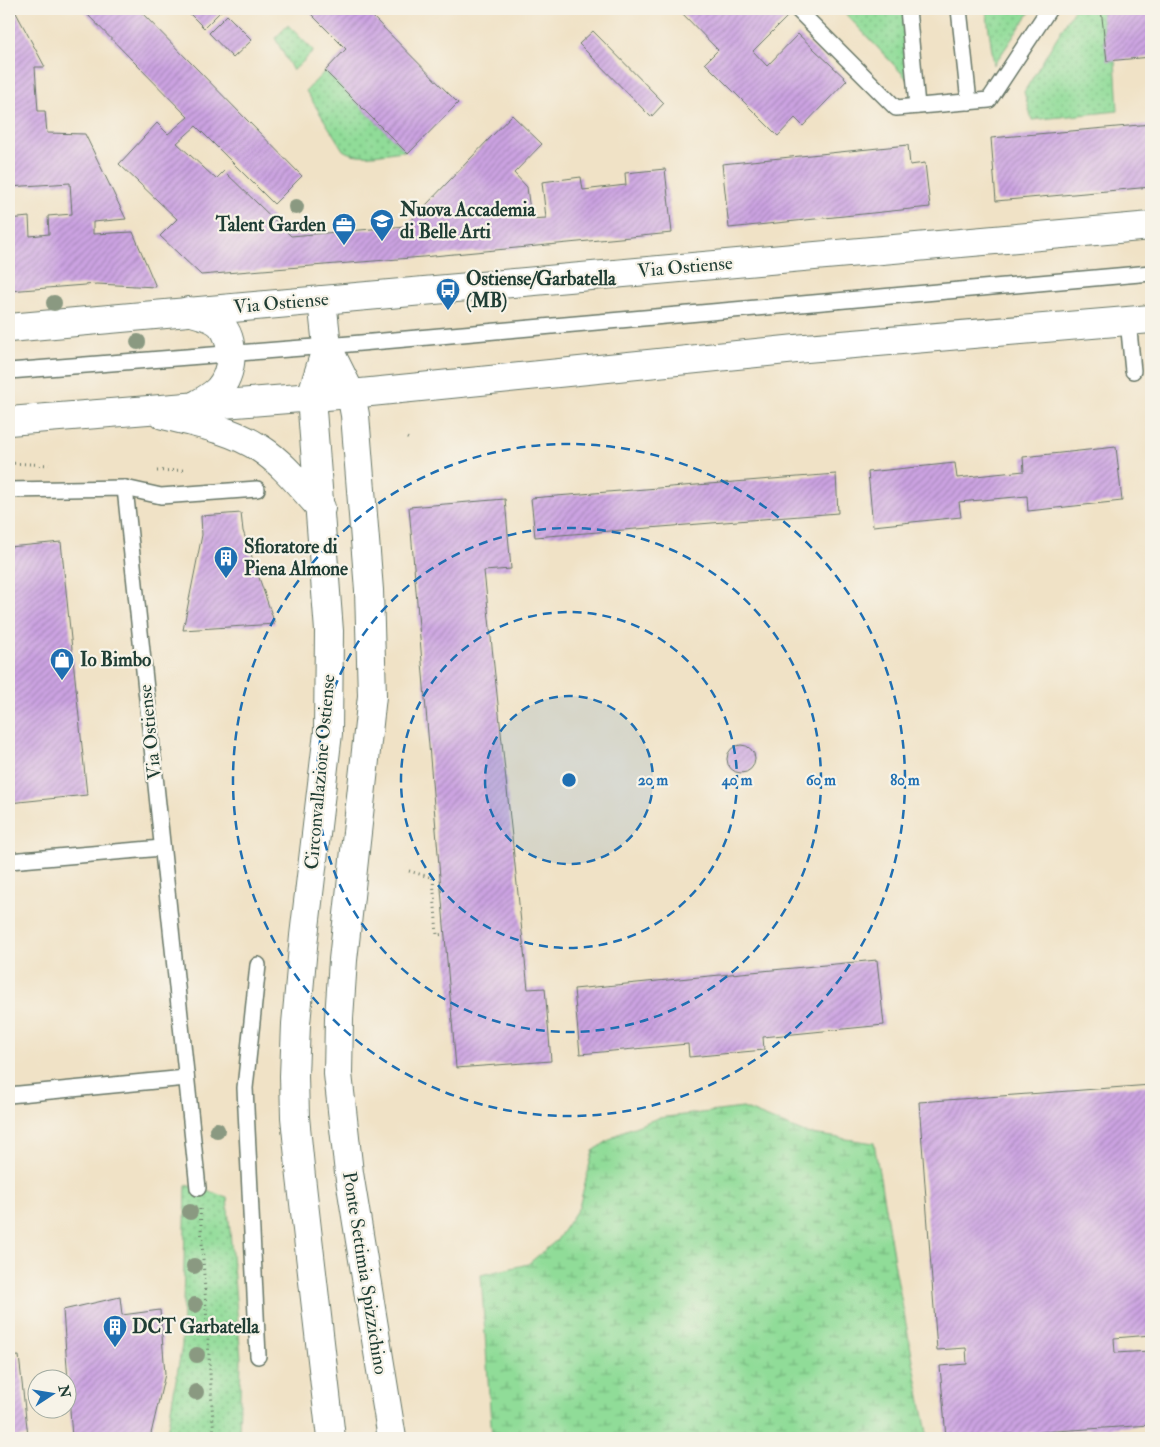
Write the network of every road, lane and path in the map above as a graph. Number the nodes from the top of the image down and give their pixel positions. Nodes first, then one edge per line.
1 (798, 9) edge
2 (908, 9) edge
3 (959, 9) edge
4 (1049, 9) edge
5 (969, 102) junction
6 (917, 106) junction
7 (1151, 226) edge
8 (1151, 273) edge
9 (322, 300) junction
10 (188, 311) junction
11 (1139, 320) edge
12 (9, 328) edge
13 (327, 346) junction
14 (230, 353) junction
15 (9, 371) edge
16 (1134, 371) dead end
17 (351, 394) junction
18 (311, 397) junction
19 (196, 405) junction
20 (143, 410) junction
21 (9, 421) edge
22 (125, 488) junction
23 (257, 489) dead end
24 (9, 490) edge
25 (321, 508) junction
26 (162, 848) junction
27 (9, 861) edge
28 (409, 871) dead end
29 (445, 934) dead end
30 (258, 965) dead end
31 (186, 1078) junction
32 (9, 1095) edge
33 (198, 1188) joint
34 (258, 1356) dead end
35 (214, 1438) edge
36 (331, 1438) edge
37 (392, 1438) edge

1 - 6 lane
2 - 6 lane
3 - 5 lane
4 - 5 lane
5 - 6 lane
7 - 9 main road, Via Ostiense
8 - 13 lane
9 - 10 main road, Via Ostiense
9 - 13 main road
10 - 12 main road, Via Ostiense
10 - 14 main road
11 - 16 lane
11 - 17 main road
13 - 14 lane
13 - 17 main road
13 - 18 main road
14 - 15 lane
14 - 19 main road
17 - 18 main road
17 - 37 main road, Ponte Settimia Spizzichino
18 - 19 main road
18 - 25 main road, Circonvallazione Ostiense
19 - 20 main road
20 - 21 main road
20 - 25 main road
22 - 23 lane
22 - 24 lane
22 - 26 lane, Via Ostiense
25 - 36 main road, Circonvallazione Ostiense
26 - 27 lane
26 - 31 lane, Via Ostiense
28 - 29 path
30 - 34 lane
31 - 32 lane
31 - 33 lane
33 - 35 path

